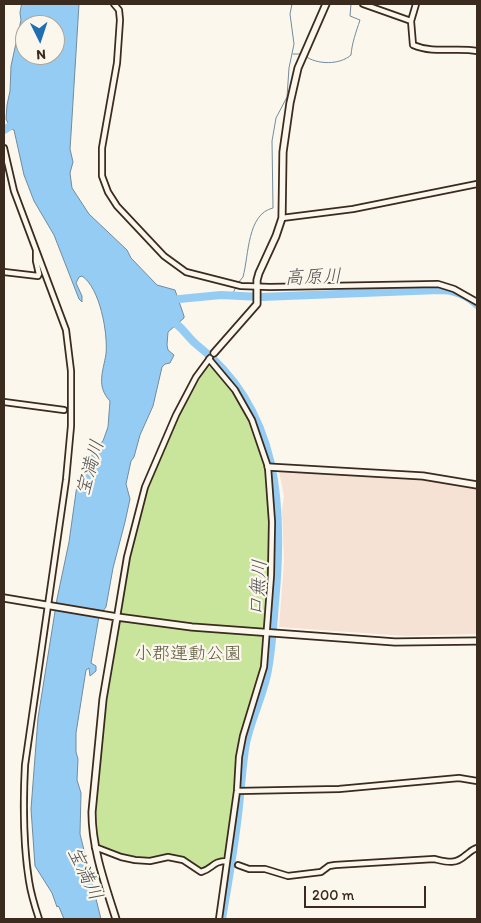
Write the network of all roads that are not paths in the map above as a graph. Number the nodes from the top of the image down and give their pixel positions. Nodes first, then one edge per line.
1 (114, 4) edge
2 (326, 4) edge
3 (363, 4) edge
4 (416, 4) edge
5 (411, 21) junction
6 (477, 51) edge
7 (4, 148) edge
8 (477, 184) edge
9 (282, 218) junction
10 (36, 248) junction
11 (4, 272) edge
12 (257, 287) junction
13 (477, 302) edge
14 (214, 353) joint
15 (209, 359) junction
16 (4, 402) edge
17 (64, 410) dead end
18 (268, 467) junction
19 (477, 485) edge
20 (4, 598) edge
21 (48, 605) junction
22 (114, 617) junction
23 (268, 632) junction
24 (477, 641) edge
25 (477, 781) edge
26 (237, 791) junction
27 (95, 847) junction
28 (477, 848) edge
29 (227, 861) junction
30 (238, 865) dead end
31 (39, 919) edge
32 (116, 919) edge
33 (219, 919) edge

1 - 12 street
2 - 9 street
3 - 5 street
4 - 5 street
5 - 6 street
7 - 10 street
8 - 9 street
9 - 12 street
10 - 11 street
10 - 21 street
12 - 13 street
12 - 14 street
14 - 15 street
15 - 18 street
15 - 22 street
16 - 17 street
18 - 19 street
18 - 23 street
20 - 21 street
21 - 22 street
21 - 31 street
22 - 23 street
22 - 27 street
23 - 24 street
23 - 26 street
25 - 26 street
26 - 29 street
27 - 29 street
27 - 32 street
28 - 30 street
29 - 33 street

